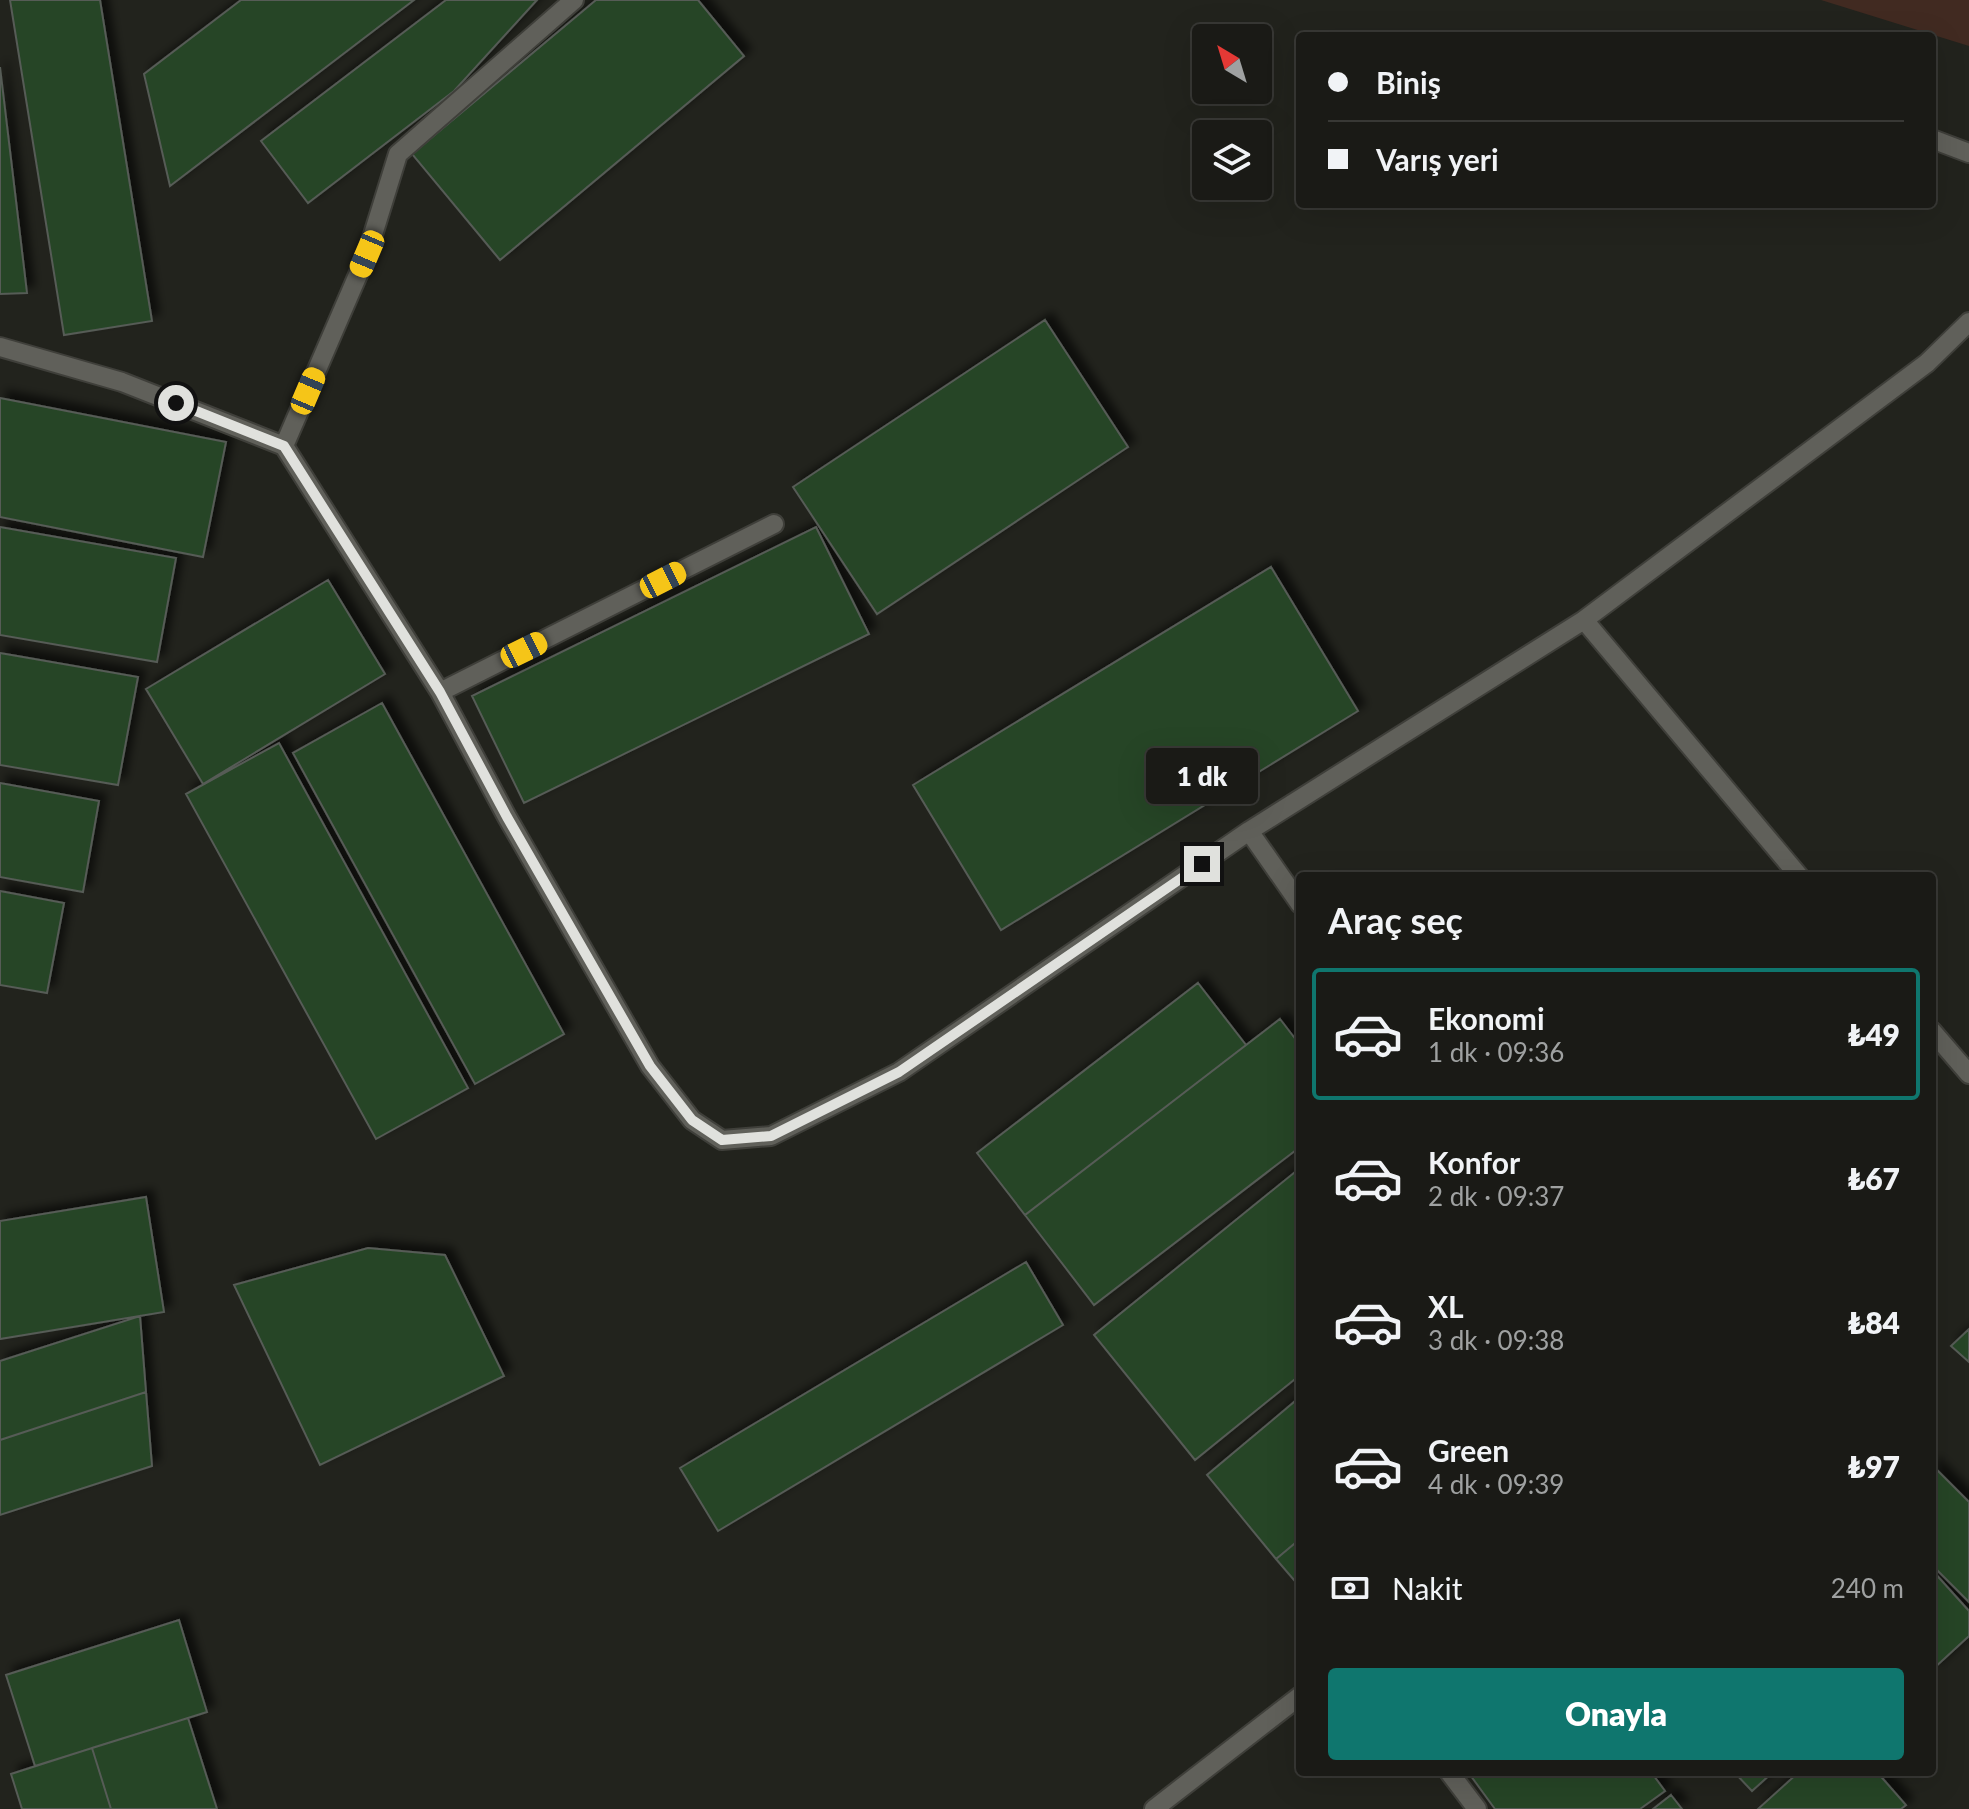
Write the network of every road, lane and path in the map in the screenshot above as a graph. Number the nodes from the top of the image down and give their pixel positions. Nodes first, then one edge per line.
1 (574, 0) edge
2 (1936, 141) edge
3 (1969, 153) edge
4 (1969, 322) edge
5 (0, 347) edge
6 (284, 446) junction
7 (774, 524) dead end
8 (1584, 620) junction
9 (440, 692) junction
10 (1249, 831) junction
11 (1796, 872) edge
12 (1296, 898) edge
13 (1936, 1036) edge
14 (1969, 1074) edge
15 (1296, 1699) edge
16 (1452, 1776) edge
17 (1154, 1809) edge
18 (1477, 1809) edge

1 - 6 lane
2 - 3 lane
4 - 8 lane
5 - 6 lane
6 - 9 lane
7 - 9 lane
8 - 10 lane
8 - 11 lane
9 - 10 lane
10 - 12 lane
13 - 14 lane
15 - 17 lane
16 - 18 lane

